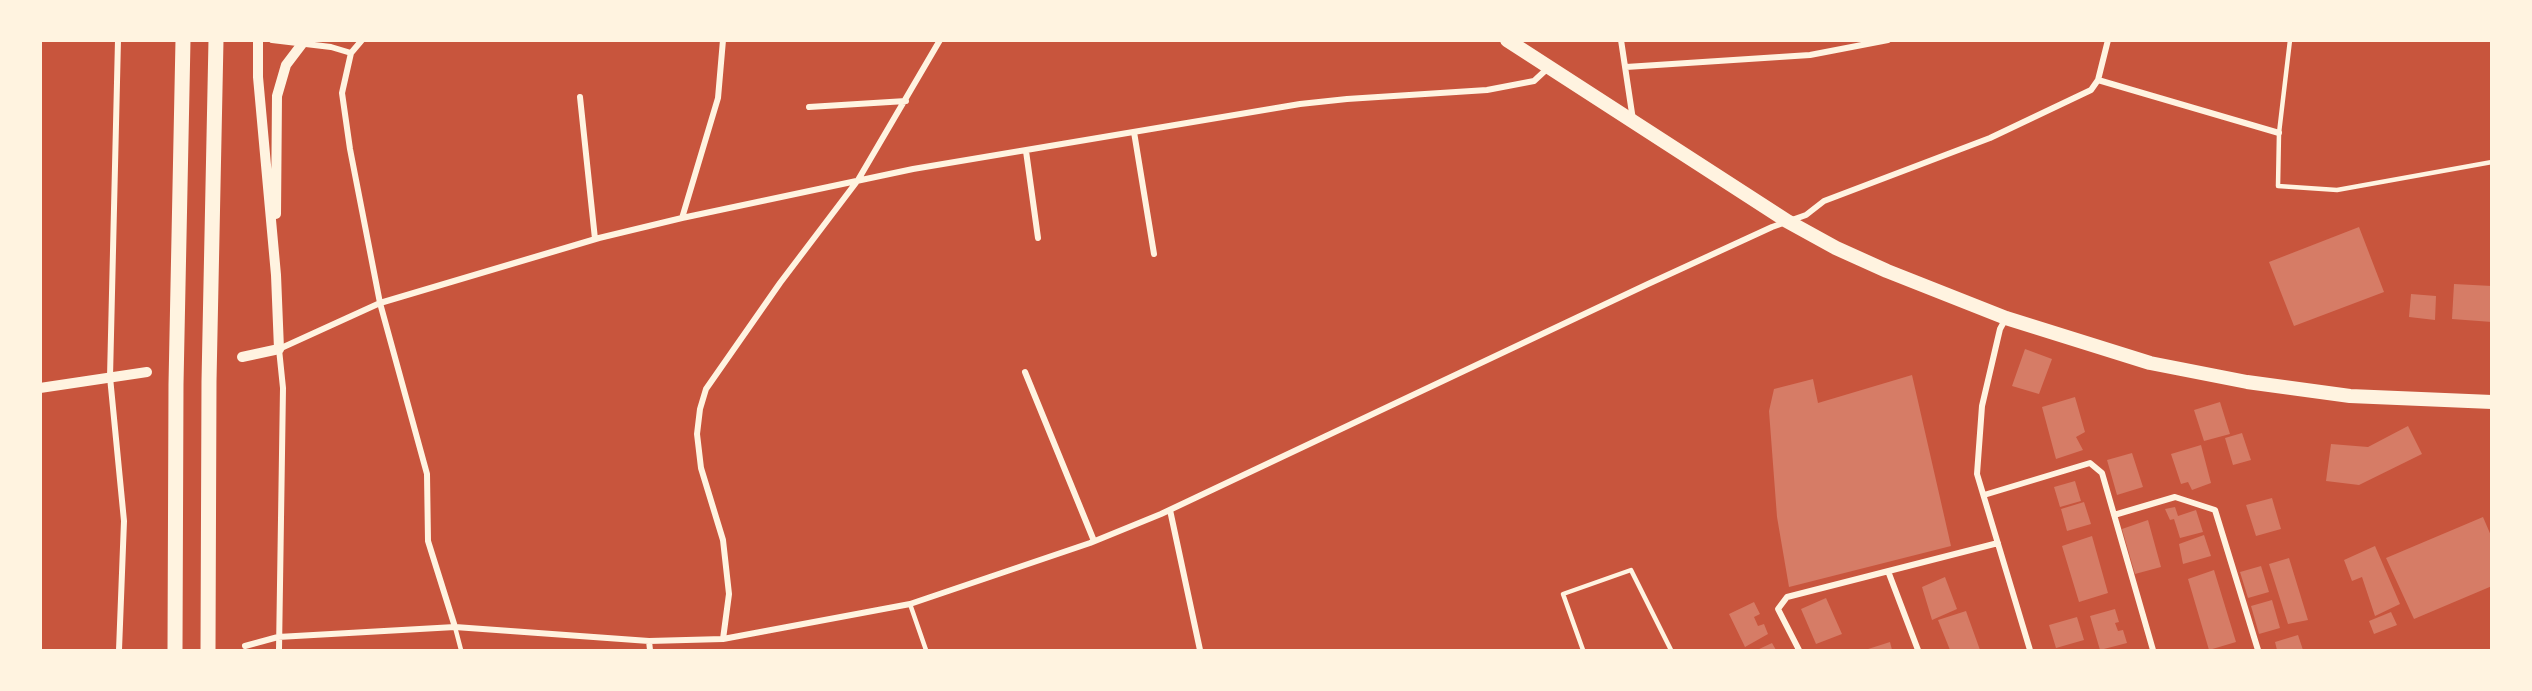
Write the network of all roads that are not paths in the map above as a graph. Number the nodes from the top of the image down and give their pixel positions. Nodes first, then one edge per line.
1 (118, 40) edge
2 (183, 40) edge
3 (216, 40) edge
4 (258, 40) edge
5 (272, 40) edge
6 (305, 40) edge
7 (362, 40) edge
8 (723, 40) edge
9 (940, 40) edge
10 (1507, 40) edge
11 (1622, 40) edge
12 (1888, 40) edge
13 (2108, 40) edge
14 (2290, 40) edge
15 (351, 53) junction
16 (1549, 68) junction
17 (1626, 68) junction
18 (2098, 80) junction
19 (580, 97) dead end
20 (906, 101) junction
21 (809, 107) dead end
22 (1633, 120) junction
23 (1134, 132) junction
24 (2279, 133) junction
25 (1026, 151) junction
26 (2492, 162) edge
27 (858, 180) junction
28 (682, 218) junction
29 (1787, 221) junction
30 (1038, 238) dead end
31 (595, 239) junction
32 (1154, 254) dead end
33 (276, 275) junction
34 (380, 303) junction
35 (2006, 318) junction
36 (279, 349) junction
37 (242, 357) dead end
38 (147, 372) dead end
39 (1025, 372) dead end
40 (110, 377) junction
41 (40, 388) edge
42 (2492, 402) edge
43 (1984, 495) junction
44 (1170, 510) junction
45 (2114, 515) junction
46 (1094, 541) junction
47 (1998, 543) junction
48 (1888, 572) junction
49 (910, 603) junction
50 (455, 627) junction
51 (278, 637) junction
52 (723, 639) junction
53 (649, 641) junction
54 (245, 645) dead end
55 (119, 651) edge
56 (175, 651) edge
57 (208, 651) edge
58 (279, 651) edge
59 (461, 651) edge
60 (650, 651) edge
61 (926, 651) edge
62 (1200, 651) edge
63 (1582, 651) edge
64 (1671, 651) edge
65 (1799, 651) edge
66 (1918, 651) edge
67 (2030, 651) edge
68 (2153, 651) edge
69 (2258, 651) edge

1 - 40 street
2 - 56 highway
3 - 57 highway
4 - 33 street
5 - 15 street
6 - 33 street
7 - 15 street
8 - 28 street
9 - 20 street
10 - 16 highway
11 - 17 street
12 - 17 street
13 - 18 street
14 - 24 lane
15 - 34 street
16 - 22 highway
16 - 23 street
17 - 22 street
18 - 24 street
18 - 29 street
19 - 31 street
20 - 21 street
20 - 27 street
22 - 29 highway
23 - 25 street
23 - 32 street
24 - 26 lane
25 - 27 street
25 - 30 street
27 - 28 street
27 - 52 street
28 - 31 street
29 - 35 highway
29 - 44 street
31 - 34 street
33 - 36 street
34 - 36 street
34 - 50 street
35 - 42 highway
35 - 43 street
36 - 37 street
36 - 51 street
38 - 40 street
39 - 46 street
40 - 41 street
40 - 55 street
43 - 45 street
43 - 47 street
44 - 46 street
44 - 62 street
45 - 68 street
45 - 69 street
46 - 49 street
47 - 48 street
47 - 67 street
48 - 65 street
48 - 66 street
49 - 52 street
49 - 61 lane
50 - 51 street
50 - 53 street
50 - 59 lane
51 - 54 street
51 - 58 street
52 - 53 street
53 - 60 street
63 - 64 lane

